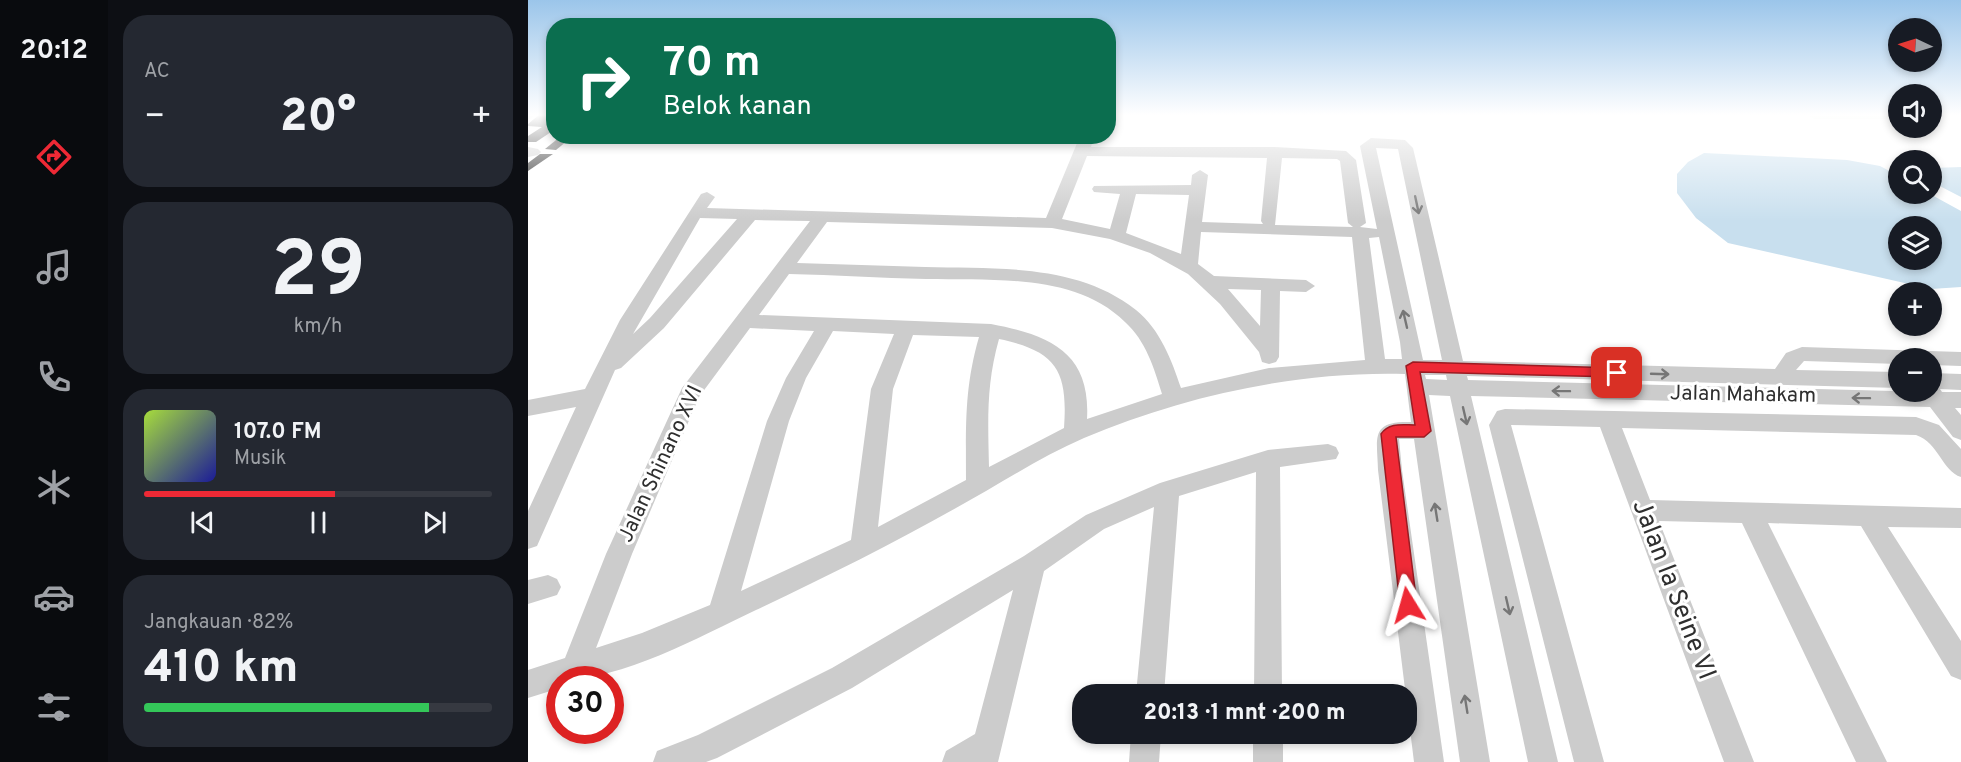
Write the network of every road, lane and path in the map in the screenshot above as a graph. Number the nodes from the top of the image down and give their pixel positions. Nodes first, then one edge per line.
1 (1083, 150) edge
2 (1217, 150) edge
3 (1369, 150) edge
4 (1405, 150) edge
5 (1275, 152) junction
6 (1100, 189) dead end
7 (1129, 189) junction
8 (750, 215) junction
9 (822, 217) junction
10 (1269, 221) junction
11 (1052, 223) junction
12 (1194, 223) junction
13 (1353, 228) junction
14 (1384, 229) junction
15 (1117, 235) junction
16 (783, 268) junction
17 (1188, 268) junction
18 (1209, 282) junction
19 (1271, 284) junction
20 (1306, 285) dead end
21 (743, 321) junction
22 (827, 325) junction
23 (906, 328) junction
24 (991, 331) junction
25 (1269, 351) junction
26 (1961, 359) edge
27 (1376, 366) junction
28 (606, 369) junction
29 (1269, 376) junction
30 (1415, 377) junction
31 (1781, 377) junction
32 (1456, 378) junction
33 (1888, 380) edge
34 (1961, 382) edge
35 (1942, 388) edge
36 (1888, 390) edge
37 (1942, 394) edge
38 (592, 396) junction
39 (1174, 398) junction
40 (1961, 400) edge
41 (1941, 402) edge
42 (528, 408) edge
43 (1607, 418) junction
44 (1424, 431) junction
45 (1961, 431) edge
46 (1075, 432) junction
47 (1328, 453) dead end
48 (1268, 459) junction
49 (1961, 468) edge
50 (978, 485) junction
51 (1168, 490) junction
52 (1642, 510) junction
53 (1750, 513) junction
54 (1868, 516) junction
55 (1961, 518) edge
56 (528, 538) edge
57 (863, 547) junction
58 (1033, 564) junction
59 (721, 613) junction
60 (576, 666) edge
61 (586, 666) edge
62 (1961, 666) edge
63 (546, 679) edge
64 (528, 684) edge
65 (1151, 684) edge
66 (1268, 684) edge
67 (1145, 744) edge
68 (1268, 744) edge
69 (985, 753) edge
70 (704, 754) edge
71 (668, 762) edge
72 (957, 762) edge
73 (1144, 762) edge
74 (1268, 762) edge
75 (1429, 762) edge
76 (1475, 762) edge
77 (1543, 762) edge
78 (1588, 762) edge
79 (1739, 762) edge
80 (1872, 762) edge

1 - 11 street
2 - 5 street
14 -> 3 street
4 -> 32 street
5 - 10 street
5 - 13 street
6 - 7 street
7 - 12 street
7 - 15 street
8 - 9 street
8 - 28 street
8 - 28 street
9 - 11 street
9 - 16 street, Jalan Shinano XVI
10 - 12 street
10 - 13 street
11 - 15 street
12 - 13 street
12 - 17 street
13 - 14 street
13 - 27 street
30 -> 14 street
15 - 17 street
16 - 21 street, Jalan Shinano XVI
16 - 39 street
17 - 18 street
18 - 19 street
18 - 25 street
19 - 20 street
19 - 25 street
21 - 22 street
21 - 60 street, Jalan Shinano XVI
22 - 23 street
22 - 59 street
23 - 24 street
23 - 57 street
24 - 46 street
24 - 50 street
25 - 29 street
26 - 31 street
27 - 29 street, Jalan Mahakam
27 - 30 street, Jalan Mahakam
28 - 38 street
29 - 39 street, Jalan Mahakam
30 - 32 street, Jalan Mahakam
30 - 44 street
32 -> 31 street, Jalan Mahakam
31 - 33 street, Jalan Mahakam
36 -> 32 street, Jalan Mahakam
32 -> 77 street
34 - 35 street, Jalan Mahakam
37 - 40 street, Jalan Mahakam
38 - 42 street
38 - 56 street
39 - 46 street, Jalan Mahakam
41 - 45 street
43 - 49 street
43 - 52 street, Jalan la Seine VI
43 - 78 street
44 - 75 street
76 -> 44 street
46 - 50 street, Jalan Mahakam
47 - 48 street
48 - 51 street
48 - 66 street
50 - 57 street, Jalan Mahakam
51 - 58 street
51 - 65 street
52 - 53 street
52 - 79 street, Jalan la Seine VI
53 - 54 street
53 - 80 street
54 - 55 street
54 - 62 street
57 - 59 street, Jalan Mahakam
58 - 69 street
58 - 70 street
59 - 61 street, Jalan Mahakam
63 - 64 street, Jalan Mahakam
67 - 73 street
68 - 74 street
69 - 72 street
70 - 71 street

